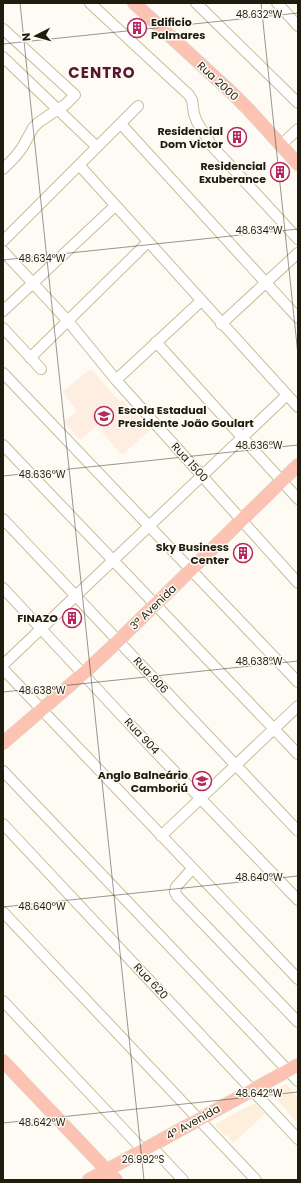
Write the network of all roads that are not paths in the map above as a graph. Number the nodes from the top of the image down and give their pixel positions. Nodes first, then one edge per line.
1 (90, 3) edge
2 (134, 3) edge
3 (196, 3) edge
4 (277, 3) edge
5 (298, 26) edge
6 (3, 29) edge
7 (3, 57) edge
8 (298, 103) edge
9 (138, 106) dead end
10 (58, 110) junction
11 (121, 124) junction
12 (298, 129) edge
13 (281, 145) junction
14 (97, 147) junction
15 (298, 164) edge
16 (79, 165) junction
17 (3, 169) edge
18 (115, 206) junction
19 (298, 239) edge
20 (3, 241) edge
21 (148, 242) junction
22 (3, 251) edge
23 (298, 254) edge
24 (32, 283) junction
25 (266, 283) junction
26 (201, 300) junction
27 (3, 311) edge
28 (298, 318) edge
29 (68, 321) junction
30 (222, 324) junction
31 (3, 328) edge
32 (156, 342) junction
33 (30, 358) junction
34 (41, 369) dead end
35 (3, 373) edge
36 (116, 380) junction
37 (287, 395) junction
38 (298, 407) edge
39 (242, 438) junction
40 (3, 445) edge
41 (298, 465) edge
42 (202, 476) junction
43 (282, 481) junction
44 (298, 499) edge
45 (3, 520) edge
46 (242, 520) junction
47 (149, 526) junction
48 (113, 560) junction
49 (191, 570) junction
50 (298, 583) edge
51 (3, 588) edge
52 (75, 596) junction
53 (156, 605) junction
54 (41, 628) junction
55 (118, 641) junction
56 (3, 665) edge
57 (3, 669) edge
58 (84, 673) junction
59 (298, 682) edge
60 (298, 706) edge
61 (42, 710) junction
62 (274, 729) junction
63 (3, 743) edge
64 (298, 754) edge
65 (236, 765) junction
66 (3, 771) edge
67 (201, 798) junction
68 (3, 824) edge
69 (298, 831) edge
70 (161, 836) junction
71 (192, 869) junction
72 (298, 900) edge
73 (3, 912) edge
74 (298, 979) edge
75 (3, 1001) edge
76 (298, 1022) edge
77 (3, 1061) edge
78 (293, 1068) edge
79 (298, 1081) edge
80 (252, 1090) junction
81 (199, 1119) junction
82 (298, 1139) edge
83 (147, 1148) junction
84 (107, 1170) junction
85 (89, 1180) edge
86 (116, 1180) edge
87 (183, 1180) edge
88 (256, 1180) edge

1 - 19 street
2 - 13 main road, Rua 2000
3 - 8 street
4 - 5 street
6 - 10 street
7 - 10 street
9 - 11 street
10 - 14 street
10 - 17 street
11 - 14 street
11 - 25 street
12 - 13 street
13 - 15 main road, Rua 2000
14 - 16 street
16 - 18 street
16 - 20 street
18 - 21 street
18 - 24 street
21 - 26 street
21 - 29 street
22 - 24 street, Rua 1500
23 - 25 street
24 - 27 street
24 - 29 street, Rua 1500
25 - 28 street
25 - 30 street
26 - 30 street
26 - 32 street
29 - 33 street
29 - 36 street, Rua 1500
30 - 37 street
31 - 33 street
32 - 36 street
32 - 39 street
33 - 34 street
35 - 47 street
36 - 42 street, Rua 1500
37 - 38 street
37 - 39 street
39 - 42 street
39 - 43 street
40 - 48 street
41 - 43 main road, 3ª Avenida
42 - 46 street, Rua 1500
42 - 47 street
43 - 44 street
43 - 46 main road, 3ª Avenida
45 - 52 street, Rua 906
46 - 49 main road, 3ª Avenida
46 - 50 street, Rua 1500
47 - 48 street
47 - 49 street
48 - 52 street
48 - 53 street
49 - 53 main road, 3ª Avenida
49 - 59 street
51 - 54 street, Rua 904
52 - 54 street
52 - 55 street, Rua 906
53 - 55 main road, 3ª Avenida
53 - 62 street
54 - 56 street
54 - 58 street, Rua 904
55 - 58 main road, 3ª Avenida
55 - 65 street, Rua 906
57 - 61 street
58 - 61 main road, 3ª Avenida
58 - 67 street, Rua 904
60 - 62 street
61 - 63 main road, 3ª Avenida
61 - 70 street
62 - 64 street
62 - 65 street
65 - 67 street
65 - 69 street, Rua 906
66 - 78 street
67 - 70 street
67 - 72 street, Rua 904
68 - 80 street, Rua 620
70 - 71 street
71 - 74 street
71 - 76 street
73 - 81 street
75 - 83 street
77 - 84 main road
78 - 79 street
78 - 80 main road, 4ª Avenida
80 - 81 main road, 4ª Avenida
80 - 82 street, Rua 620
81 - 83 main road, 4ª Avenida
81 - 88 street
83 - 84 main road, 4ª Avenida
83 - 87 street
84 - 85 main road, 4ª Avenida
84 - 86 main road

